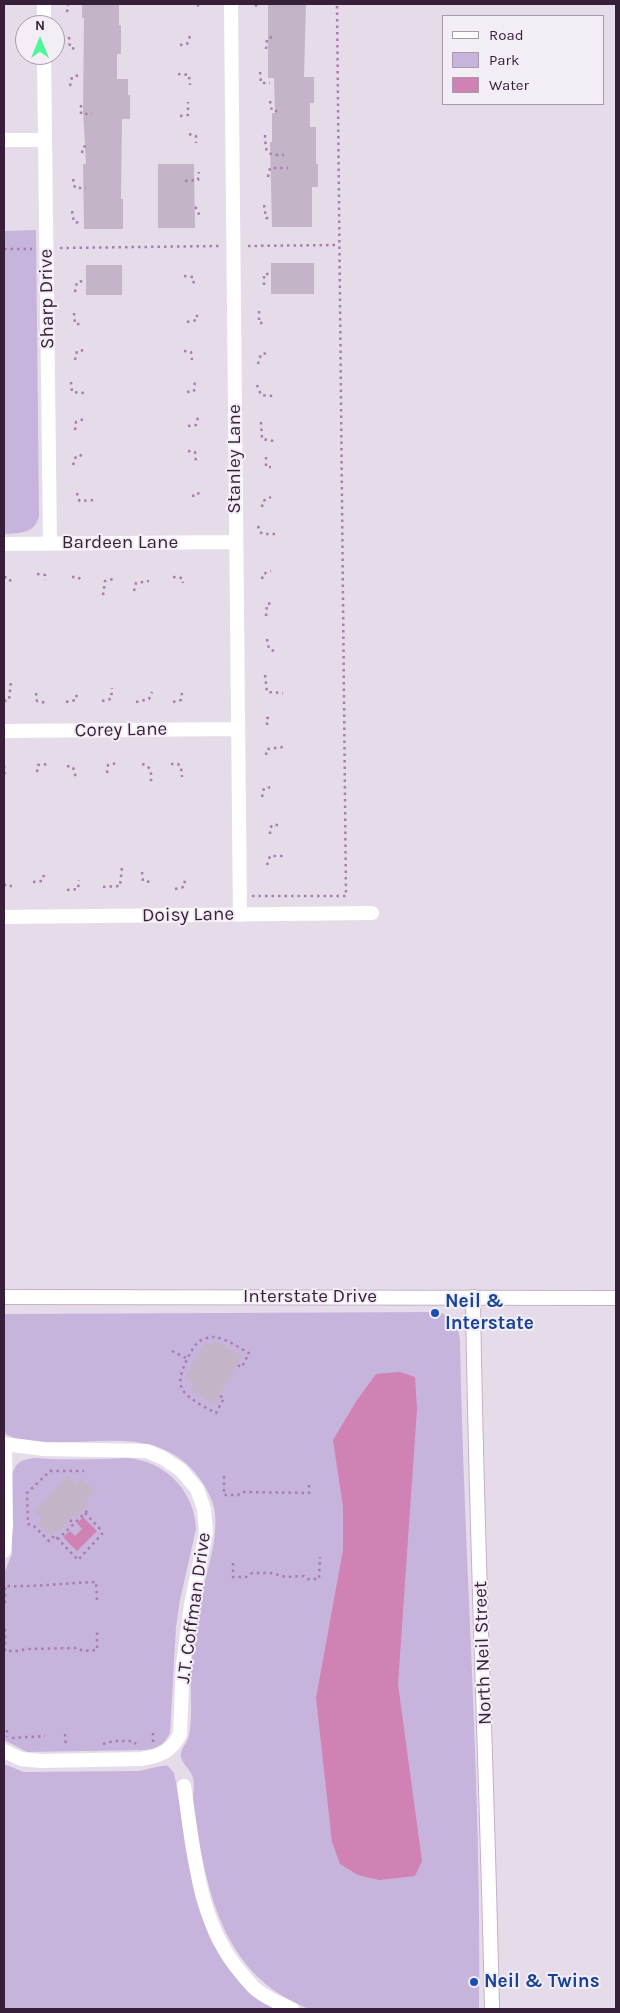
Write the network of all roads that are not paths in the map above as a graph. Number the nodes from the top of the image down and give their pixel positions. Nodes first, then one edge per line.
1 (231, 4) edge
2 (44, 65) edge
3 (4, 140) edge
4 (45, 140) junction
5 (235, 542) junction
6 (50, 543) junction
7 (4, 544) edge
8 (238, 729) junction
9 (4, 731) edge
10 (372, 913) dead end
11 (240, 914) junction
12 (4, 917) edge
13 (4, 1297) edge
14 (473, 1297) junction
15 (616, 1298) edge
16 (4, 1444) edge
17 (4, 1552) edge
18 (4, 1751) edge
19 (184, 1786) dead end
20 (292, 2009) edge
21 (492, 2009) edge

1 - 5 street, Stanley Lane
2 - 4 street, Sharp Drive
3 - 4 street
4 - 6 street, Sharp Drive
5 - 6 street, Bardeen Lane
5 - 8 street, Stanley Lane
6 - 7 street, Bardeen Lane
8 - 9 street, Corey Lane
8 - 11 street, Stanley Lane
10 - 11 street, Doisy Lane
11 - 12 street, Doisy Lane
13 - 14 street, Interstate Drive
14 - 15 street, Interstate Drive
14 - 21 street, North Neil Street
16 - 17 street
16 - 18 street, J.T. Coffman Drive
19 - 20 street

